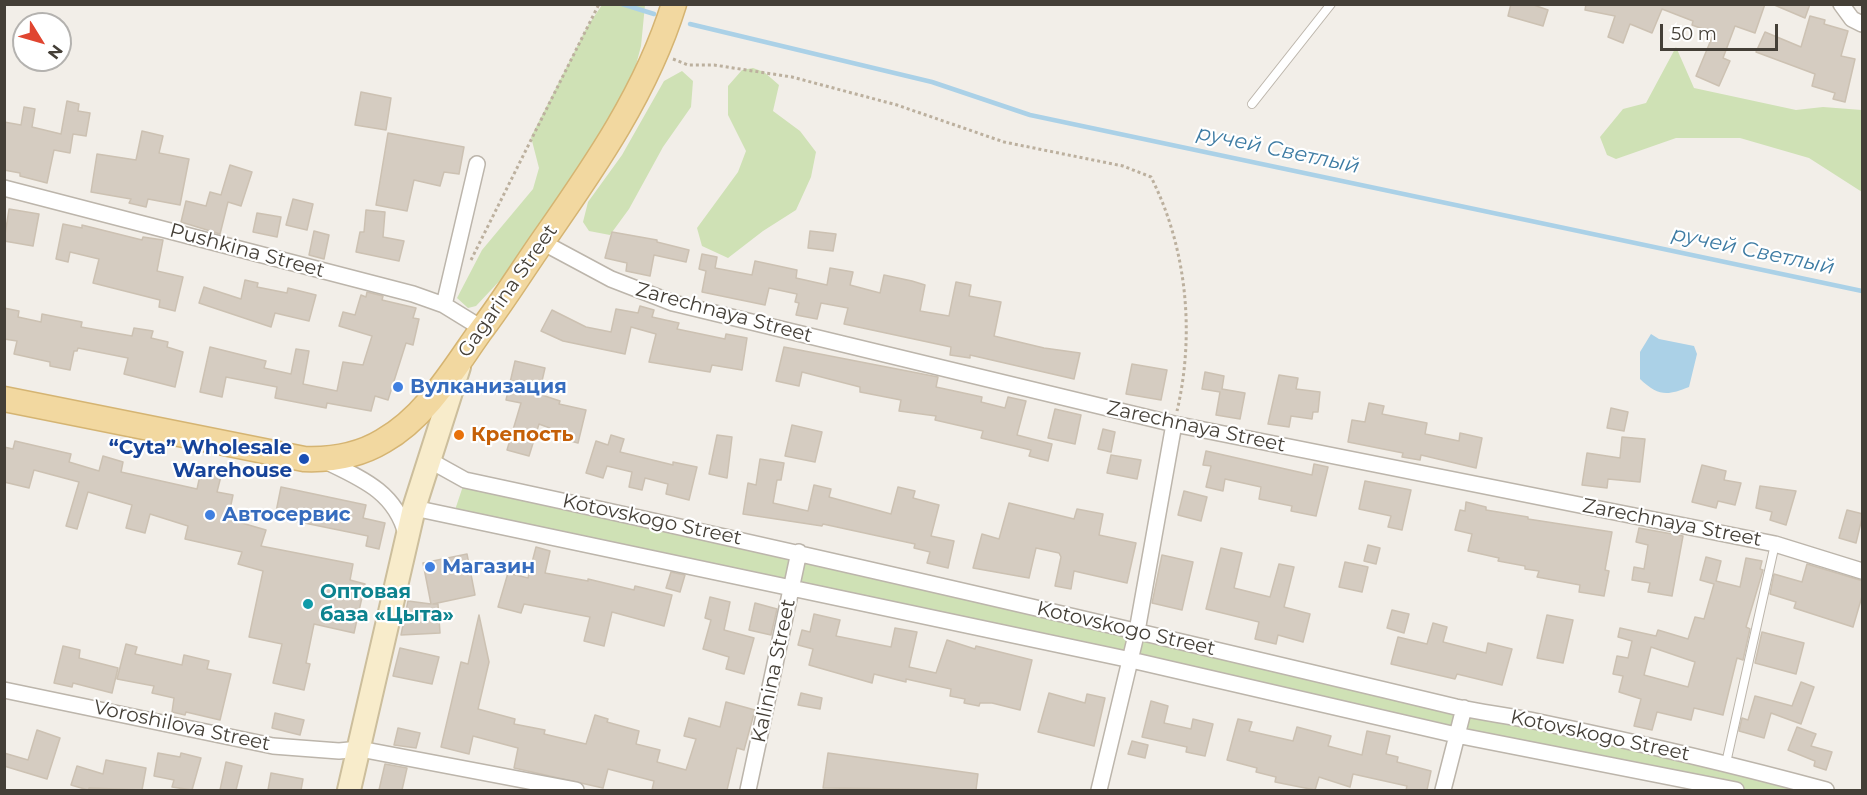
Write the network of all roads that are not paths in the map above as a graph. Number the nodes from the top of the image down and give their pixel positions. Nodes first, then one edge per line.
1 (674, 4) edge
2 (1331, 4) edge
3 (1840, 4) edge
4 (1863, 24) edge
5 (1252, 105) dead end
6 (477, 164) dead end
7 (4, 188) edge
8 (542, 242) junction
9 (444, 305) junction
10 (483, 328) junction
11 (462, 357) junction
12 (4, 399) edge
13 (1173, 424) junction
14 (321, 460) junction
15 (429, 460) junction
16 (416, 501) junction
17 (407, 537) junction
18 (1775, 544) junction
19 (799, 552) junction
20 (1863, 571) edge
21 (792, 589) junction
22 (1137, 631) junction
23 (1131, 660) junction
24 (4, 690) edge
25 (1464, 708) junction
26 (1456, 735) junction
27 (360, 749) junction
28 (1726, 763) junction
29 (349, 790) edge
30 (576, 790) edge
31 (748, 790) edge
32 (1099, 790) edge
33 (1443, 790) edge
34 (1736, 790) edge
35 (1826, 790) edge

1 - 8 main road, Gagarina Street
2 - 5 lane
3 - 4 street
6 - 9 street
7 - 9 street, Pushkina Street
8 - 10 main road, Gagarina Street
8 - 13 street, Zarechnaya Street
9 - 10 street, Pushkina Street
10 - 11 main road, Gagarina Street
11 - 14 main road, Gagarina Street
11 - 15 street
12 - 14 main road, Gagarina Street
13 - 18 street, Zarechnaya Street
13 - 22 street
14 - 17 street
15 - 16 street
15 - 19 street, Kotovskogo Street
16 - 17 street
16 - 21 street, Kotovskogo Street
17 - 27 street
18 - 20 street, Zarechnaya Street
18 - 28 lane
19 - 21 street, Kalinina Street
19 - 22 street, Kotovskogo Street
21 - 23 street, Kotovskogo Street
21 - 31 street, Kalinina Street
22 - 23 street
22 - 25 street, Kotovskogo Street
23 - 26 street, Kotovskogo Street
23 - 32 street
24 - 27 street, Voroshilova Street
25 - 26 street
25 - 28 street, Kotovskogo Street
26 - 33 street
26 - 34 street, Kotovskogo Street
27 - 29 street
27 - 30 street
28 - 35 street, Kotovskogo Street

